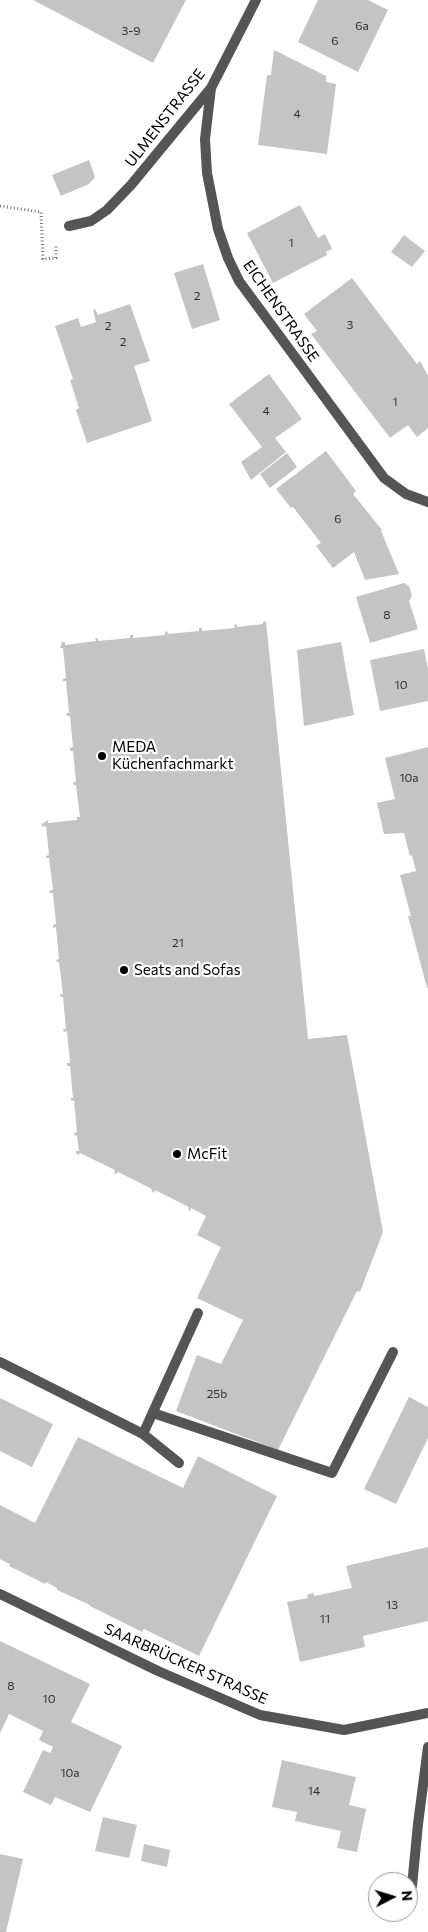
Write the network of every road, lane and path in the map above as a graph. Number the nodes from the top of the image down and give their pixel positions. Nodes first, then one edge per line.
1 (256, 0) edge
2 (211, 88) junction
3 (0, 206) edge
4 (69, 226) dead end
5 (43, 259) dead end
6 (428, 502) edge
7 (198, 1313) dead end
8 (393, 1352) dead end
9 (0, 1362) edge
10 (153, 1413) junction
11 (143, 1434) junction
12 (179, 1463) dead end
13 (0, 1594) edge
14 (428, 1713) edge
15 (428, 1748) edge
16 (413, 1872) edge

1 - 2 street, ULMENSTRASSE
2 - 4 street, ULMENSTRASSE
2 - 6 street, EICHENSTRASSE
3 - 5 path
7 - 10 street
8 - 10 street
9 - 11 street
10 - 11 street
11 - 12 street
13 - 14 street, SAARBRÜCKER STRASSE
15 - 16 street

